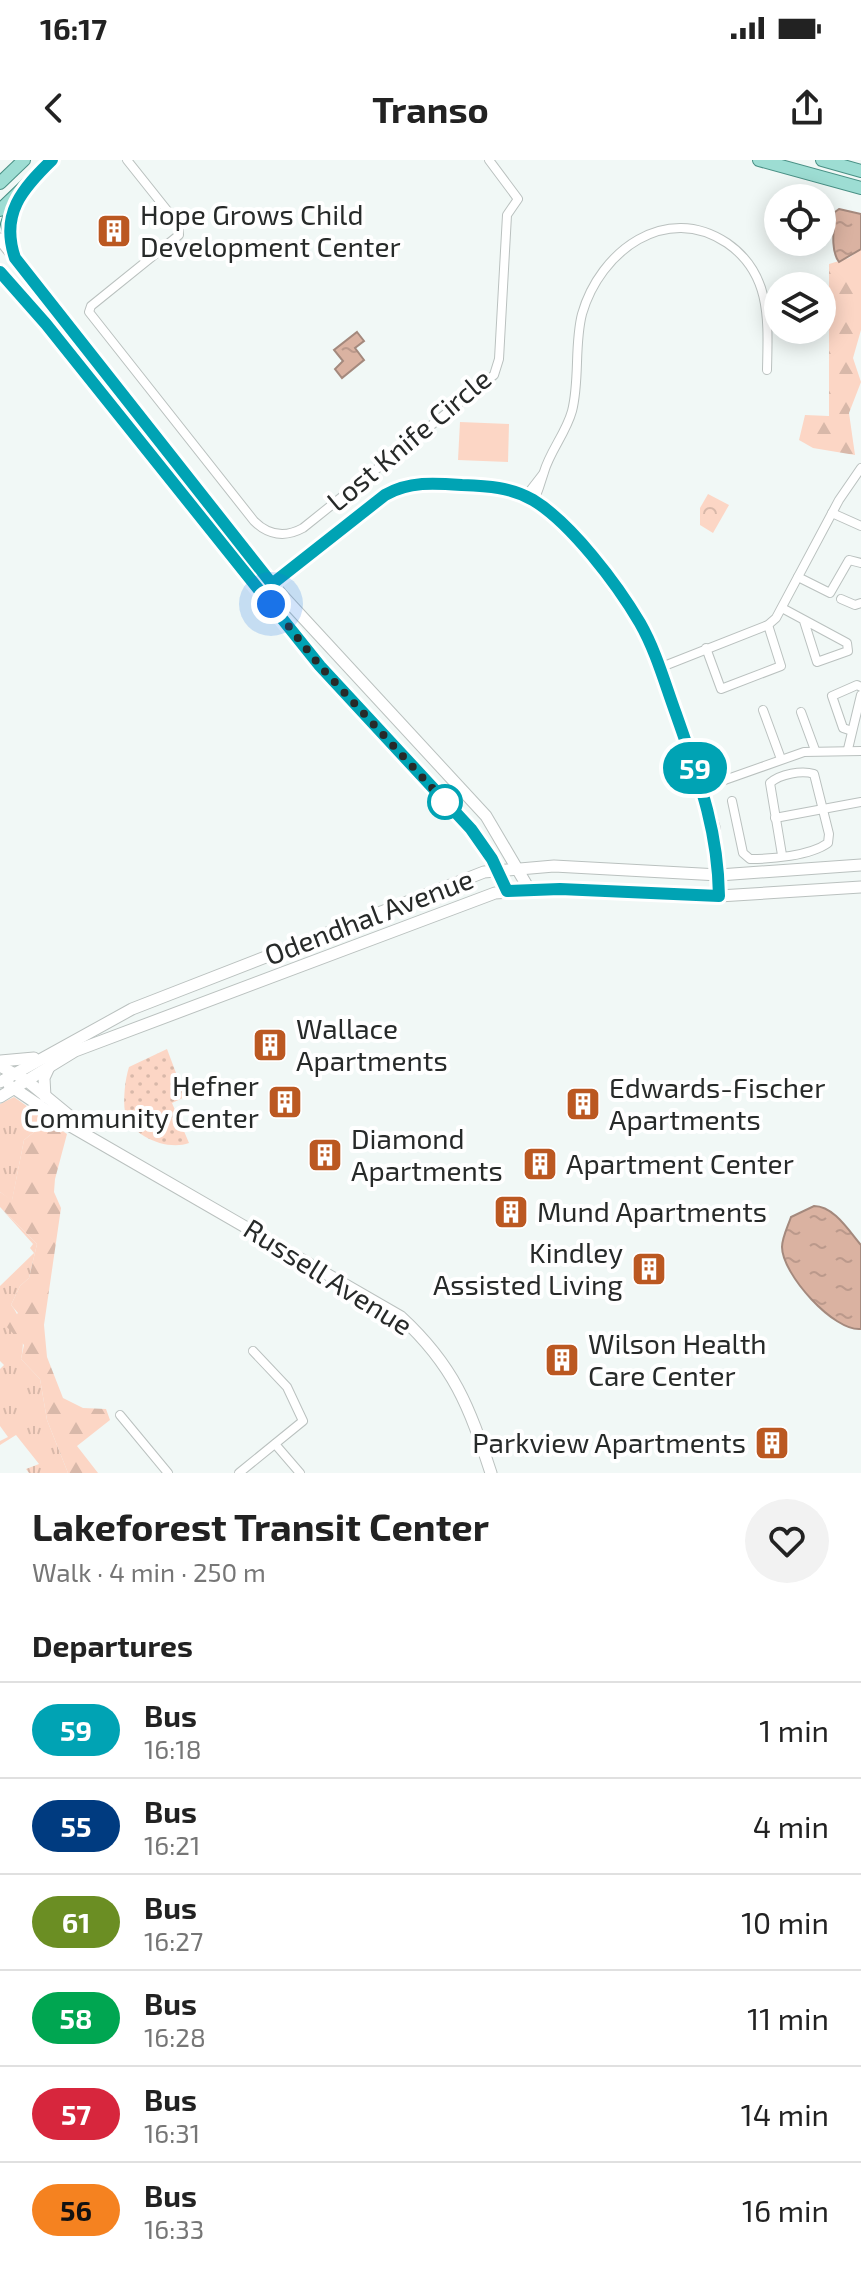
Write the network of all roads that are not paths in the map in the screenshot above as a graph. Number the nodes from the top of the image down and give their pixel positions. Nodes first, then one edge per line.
1 (24, 160) edge
2 (52, 160) edge
3 (127, 160) edge
4 (489, 160) edge
5 (759, 160) edge
6 (822, 160) edge
7 (861, 171) edge
8 (2, 180) edge
9 (861, 188) edge
10 (20, 191) junction
11 (0, 210) edge
12 (0, 239) edge
13 (15, 258) junction
14 (0, 273) edge
15 (767, 370) dead end
16 (861, 468) edge
17 (530, 498) junction
18 (832, 513) junction
19 (861, 526) edge
20 (861, 563) edge
21 (798, 577) junction
22 (272, 584) junction
23 (261, 592) junction
24 (841, 599) dead end
25 (861, 603) edge
26 (782, 608) junction
27 (804, 621) junction
28 (768, 625) junction
29 (706, 648) junction
30 (659, 668) junction
31 (861, 687) edge
32 (861, 695) edge
33 (763, 710) dead end
34 (801, 712) dead end
35 (852, 731) junction
36 (848, 749) junction
37 (815, 750) junction
38 (861, 751) edge
39 (781, 759) junction
40 (702, 788) junction
41 (732, 801) dead end
42 (861, 802) edge
43 (824, 808) junction
44 (775, 818) junction
45 (782, 855) junction
46 (861, 865) edge
47 (518, 868) junction
48 (498, 870) junction
49 (625, 871) junction
50 (719, 875) junction
51 (861, 887) edge
52 (529, 889) junction
53 (560, 889) junction
54 (507, 891) junction
55 (719, 896) junction
56 (50, 1059) junction
57 (0, 1064) edge
58 (13, 1073) junction
59 (26, 1080) junction
60 (4, 1082) edge
61 (0, 1097) edge
62 (45, 1097) junction
63 (141, 1165) junction
64 (253, 1351) dead end
65 (120, 1415) dead end
66 (275, 1444) junction
67 (168, 1473) edge
68 (239, 1473) edge
69 (300, 1473) edge
70 (491, 1473) edge

1 - 8 main road
2 - 10 main road
3 - 4 street, Lost Knife Circle
5 - 9 main road
6 - 7 main road
10 - 11 main road
10 - 13 main road
12 - 13 street
13 - 22 street
14 - 23 street
15 - 17 street
16 - 18 street
17 - 22 street
17 - 30 street
18 - 19 street
18 - 21 street
20 - 21 street
21 - 26 street
22 - 23 street
22 - 47 street
23 - 48 street
24 - 25 street
26 - 27 street
26 - 28 street
27 - 27 street
28 - 29 street
28 - 29 street
29 - 30 street
30 - 40 street
31 - 35 street
32 - 35 street
33 - 39 street
34 - 37 street
35 - 36 street
36 - 37 street
36 - 38 street
37 - 39 street
39 - 40 street
40 - 50 street
41 - 45 street
42 - 43 street
43 - 44 street
43 - 44 street
43 - 45 street
44 - 45 street
46 - 50 street, Odendhal Avenue
47 - 48 street, Odendhal Avenue
47 - 49 street, Odendhal Avenue
47 - 52 street
48 - 54 street
48 - 56 street, Odendhal Avenue
49 - 50 street, Odendhal Avenue
49 - 53 street
50 - 55 street
51 - 55 street, Odendhal Avenue
52 - 53 street, Odendhal Avenue
52 - 54 street, Odendhal Avenue
53 - 55 street, Odendhal Avenue
54 - 56 street, Odendhal Avenue
56 - 57 street
56 - 58 street, Odendhal Avenue
56 - 59 street, Odendhal Avenue
56 - 62 street
57 - 58 street, Russell Avenue
58 - 59 street, Russell Avenue
58 - 60 street, Odendhal Avenue
59 - 60 street, Odendhal Avenue
59 - 62 street, Russell Avenue
60 - 61 street, Odendhal Avenue
60 - 63 street, Russell Avenue
62 - 63 street, Russell Avenue
63 - 70 street, Russell Avenue
64 - 66 street
65 - 67 street
66 - 68 street
66 - 69 street

